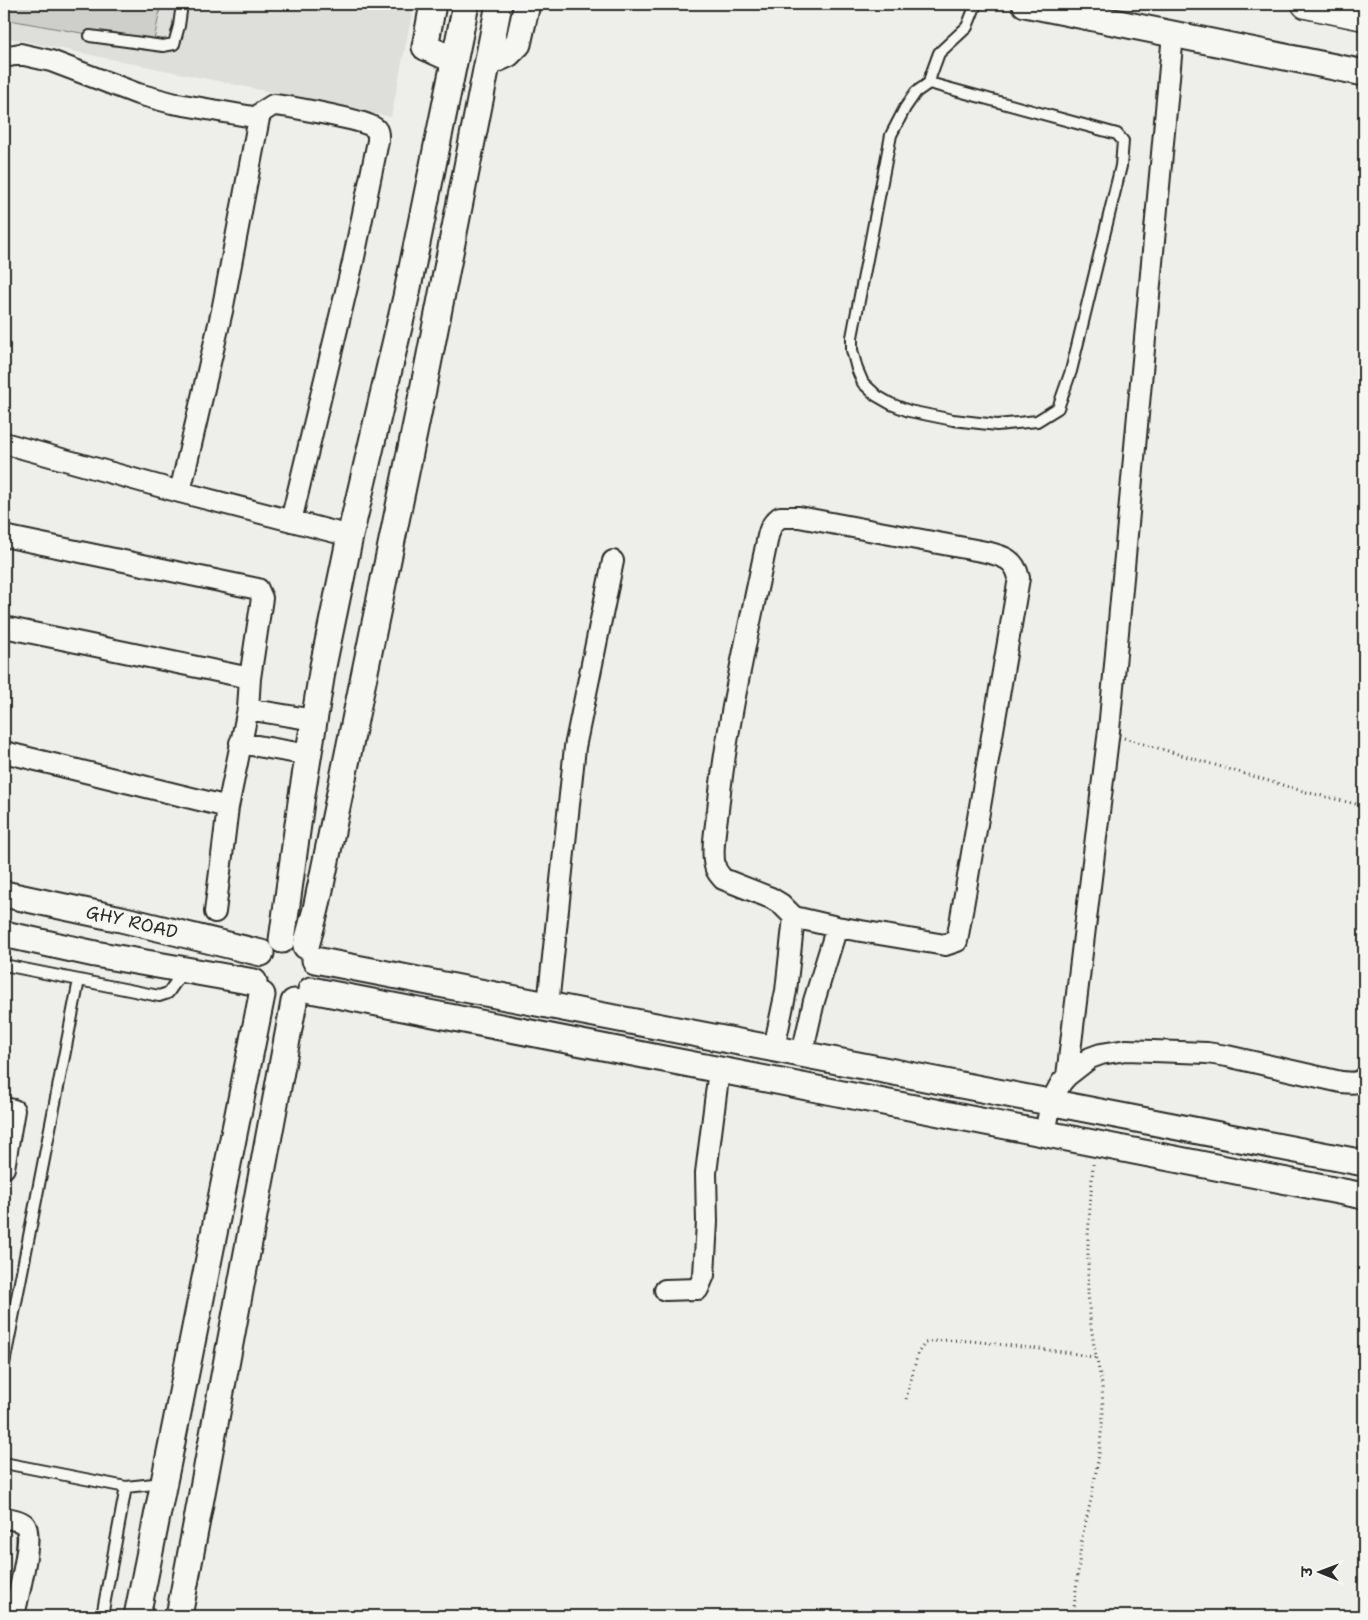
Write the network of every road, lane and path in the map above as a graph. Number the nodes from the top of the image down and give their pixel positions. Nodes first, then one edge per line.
1 (182, 4) edge
2 (433, 4) edge
3 (466, 4) edge
4 (499, 4) edge
5 (527, 4) edge
6 (976, 4) edge
7 (1025, 4) edge
8 (1306, 4) edge
9 (1364, 16) edge
10 (1173, 34) junction
11 (90, 36) dead end
12 (4, 57) edge
13 (454, 60) junction
14 (488, 63) junction
15 (1364, 73) edge
16 (929, 83) junction
17 (259, 118) junction
18 (421, 221) junction
19 (455, 228) junction
20 (4, 443) edge
21 (180, 492) junction
22 (291, 521) junction
23 (4, 536) edge
24 (350, 536) junction
25 (613, 561) dead end
26 (4, 627) edge
27 (250, 678) junction
28 (248, 709) junction
29 (314, 720) junction
30 (1109, 730) junction
31 (240, 743) junction
32 (4, 752) edge
33 (309, 755) junction
34 (1364, 806) edge
35 (228, 807) junction
36 (4, 894) edge
37 (215, 912) dead end
38 (794, 917) junction
39 (837, 927) junction
40 (4, 934) edge
41 (271, 946) junction
42 (310, 953) junction
43 (4, 965) edge
44 (184, 970) junction
45 (79, 980) junction
46 (258, 988) junction
47 (302, 996) junction
48 (548, 1005) junction
49 (774, 1048) junction
50 (802, 1054) junction
51 (719, 1070) junction
52 (1067, 1076) junction
53 (1364, 1078) edge
54 (1051, 1102) junction
55 (4, 1108) edge
56 (1045, 1134) junction
57 (1095, 1144) junction
58 (1364, 1163) edge
59 (4, 1168) edge
60 (1364, 1196) edge
61 (665, 1290) dead end
62 (1097, 1358) junction
63 (4, 1364) edge
64 (906, 1399) dead end
65 (4, 1463) edge
66 (163, 1483) junction
67 (126, 1487) junction
68 (4, 1518) edge
69 (14, 1616) edge
70 (102, 1616) edge
71 (137, 1616) edge
72 (179, 1616) edge
73 (1073, 1616) edge

1 - 11 lane
2 - 13 street
3 - 13 street
4 - 14 street
5 - 14 street
6 - 16 lane
7 - 10 street
8 - 9 main road
10 - 15 street
10 - 30 street
12 - 17 street
13 - 18 street
14 - 19 street
16 - 16 lane
17 - 21 street
17 - 22 street
18 - 19 street
18 - 24 street
19 - 42 street
20 - 21 street
21 - 22 street
22 - 24 street
23 - 27 street
24 - 29 street
25 - 48 street
26 - 27 street
27 - 28 street
28 - 29 street
28 - 31 street
29 - 33 street
30 - 34 path
30 - 52 street
31 - 33 street
31 - 35 street
32 - 35 street
33 - 41 street
35 - 37 street
36 - 41 street, GHY ROAD
38 - 39 street
38 - 39 street
38 - 49 street
39 - 50 street
40 - 44 street, GHY ROAD
41 - 42 street
41 - 46 street
42 - 47 street
42 - 48 street
43 - 45 lane
44 - 45 lane
44 - 46 street, GHY ROAD
45 - 63 lane
46 - 47 street
46 - 66 street
47 - 51 street
47 - 72 street
48 - 49 street
49 - 50 street
50 - 54 street
51 - 56 street
51 - 61 street
52 - 53 street
52 - 54 street
54 - 56 street
54 - 58 street
55 - 59 street
56 - 57 street
57 - 60 street
57 - 62 path
62 - 64 path
62 - 73 path
65 - 67 lane
66 - 67 lane
66 - 71 street
67 - 70 lane
68 - 69 street

